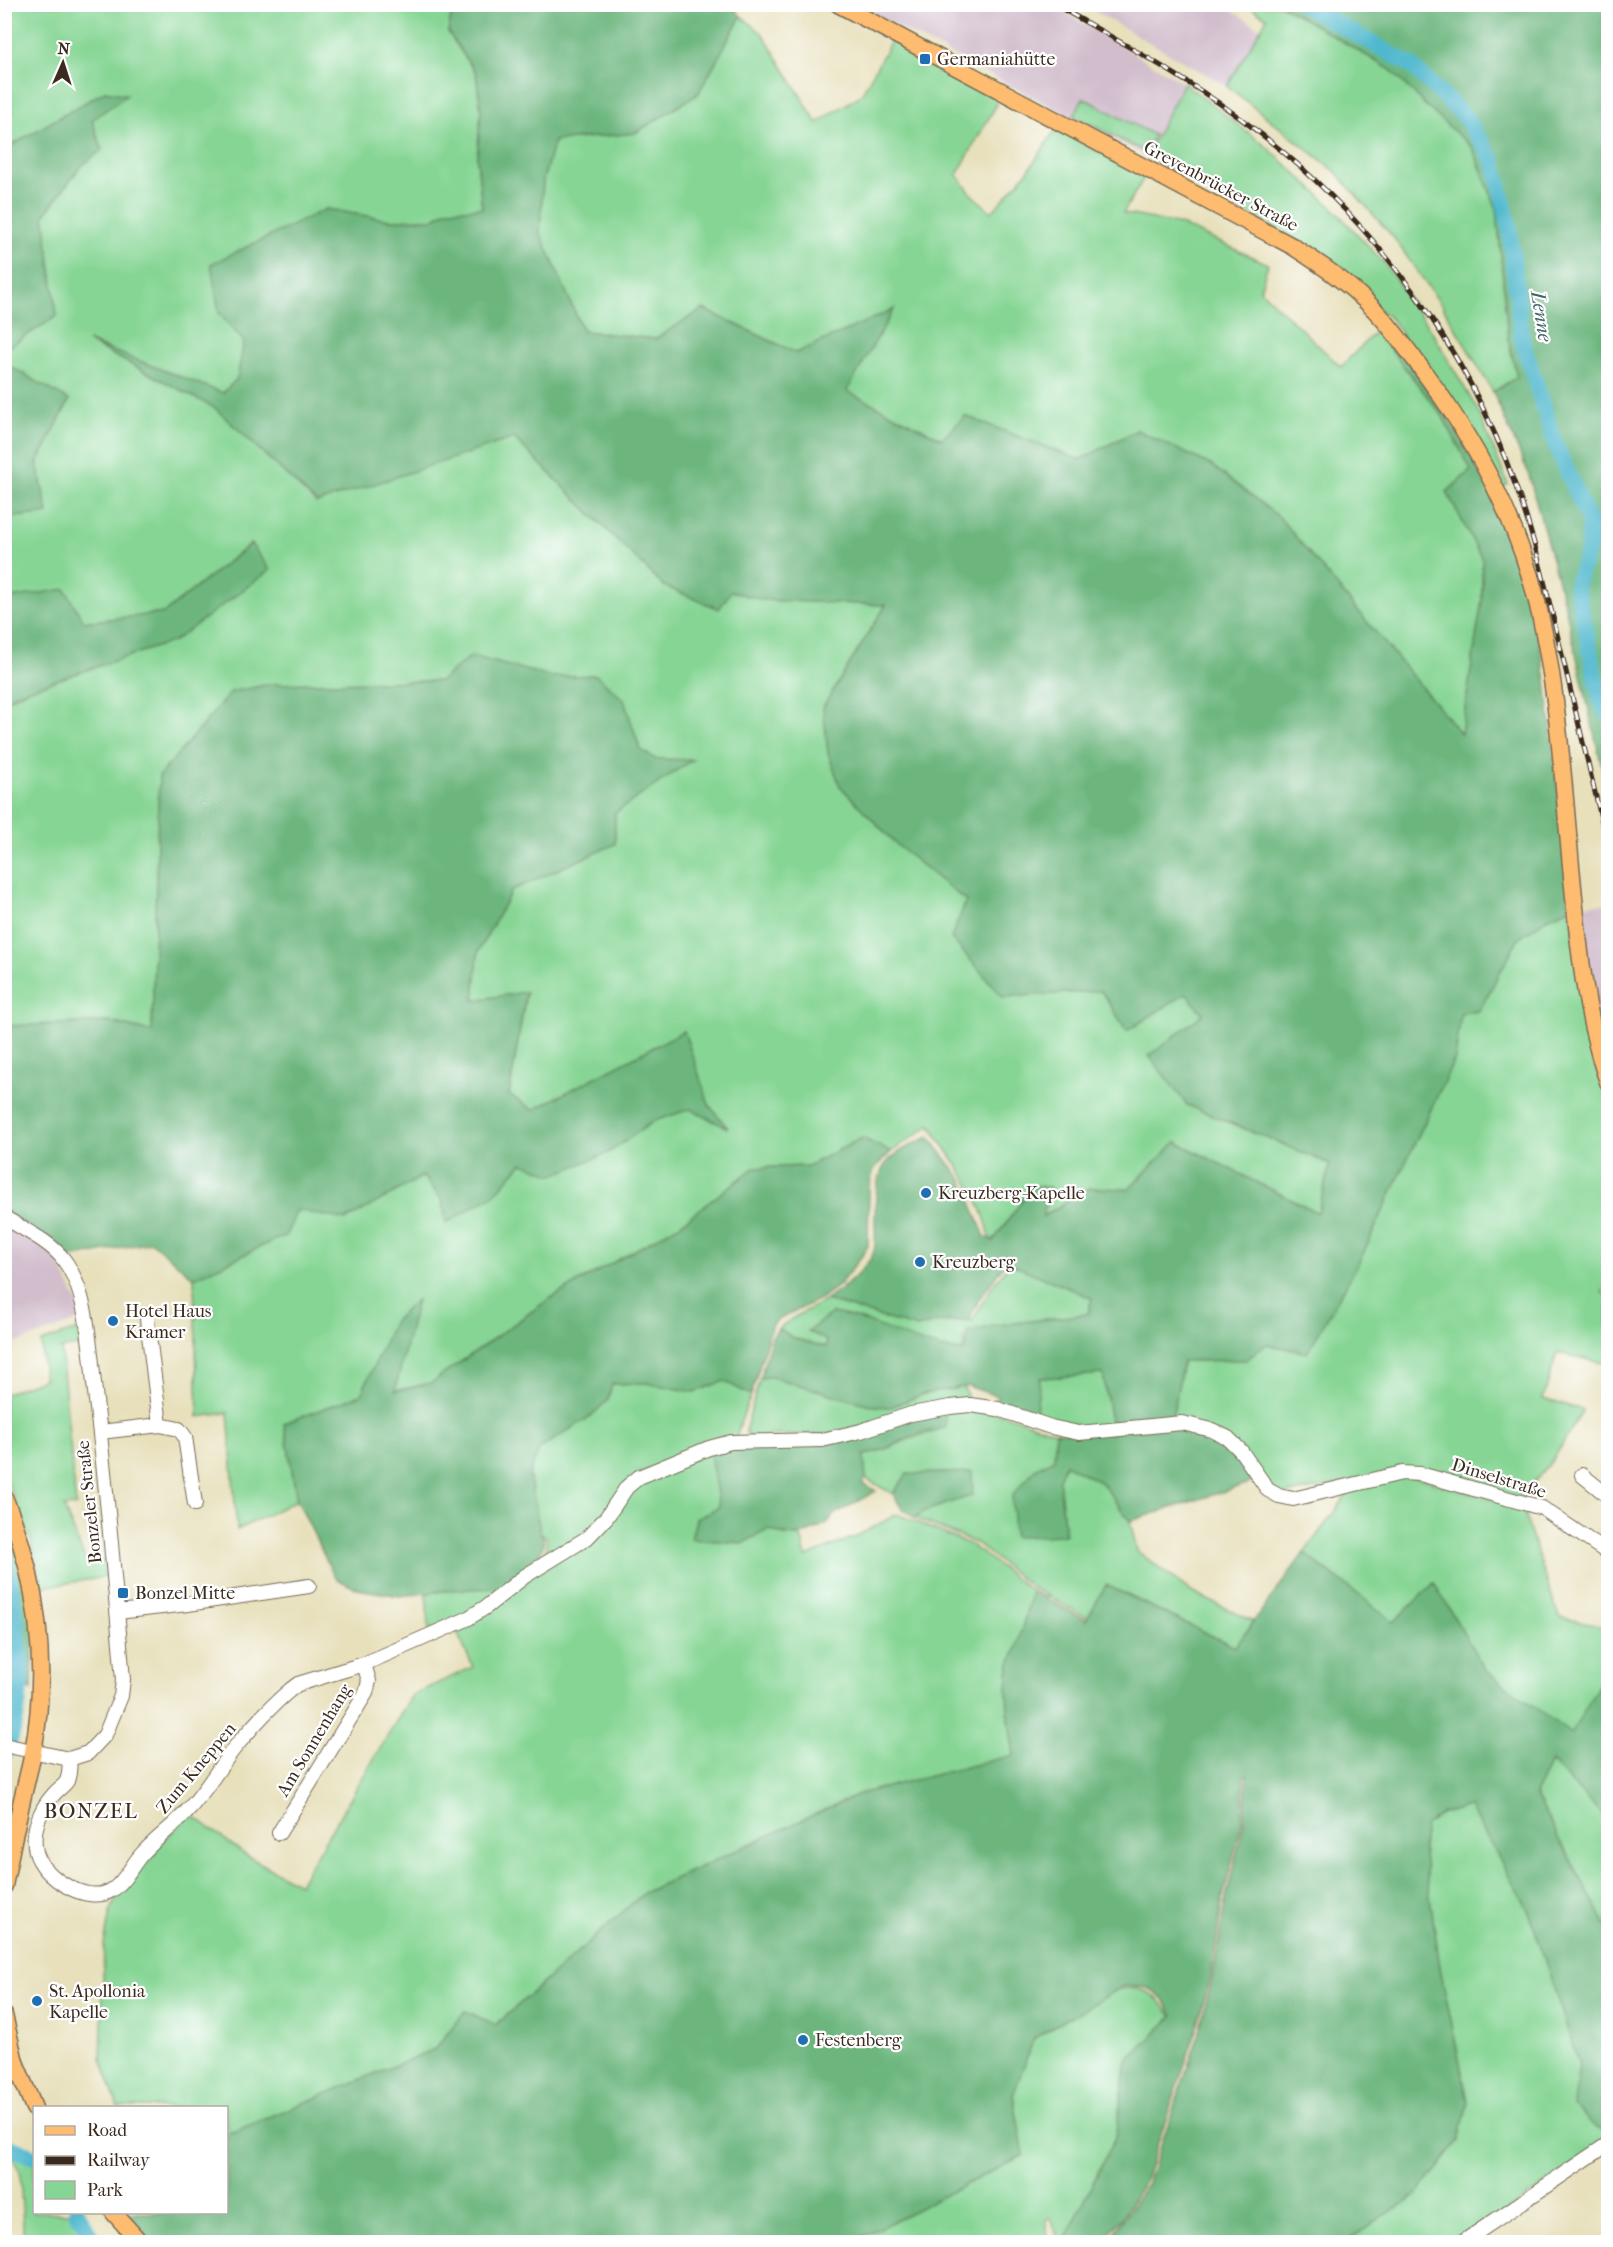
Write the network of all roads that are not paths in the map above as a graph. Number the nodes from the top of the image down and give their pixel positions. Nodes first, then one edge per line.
1 (842, 6) edge
2 (1608, 1082) edge
3 (4, 1217) edge
4 (147, 1319) dead end
5 (160, 1425) junction
6 (100, 1432) junction
7 (1582, 1475) dead end
8 (1608, 1496) edge
9 (4, 1497) edge
10 (195, 1504) dead end
11 (1608, 1552) edge
12 (309, 1586) dead end
13 (117, 1612) junction
14 (467, 1618) joint
15 (364, 1664) junction
16 (9, 1746) edge
17 (33, 1751) junction
18 (69, 1758) junction
19 (279, 1833) dead end
20 (4, 1886) edge
21 (4, 2015) edge
22 (33, 2106) edge
23 (1608, 2144) edge
24 (115, 2214) edge
25 (140, 2242) edge
26 (1463, 2242) edge

1 - 2 main road, Grevenbrücker Straße
3 - 6 street, Bonzeler Straße
4 - 5 street
5 - 6 street
5 - 10 street
6 - 13 street, Bonzeler Straße
7 - 8 street
9 - 17 main road
11 - 14 street, Dinselstraße
12 - 13 street
13 - 18 street, Bonzeler Straße
14 - 15 street, Zum Kneppen
15 - 18 street, Zum Kneppen
15 - 19 street, Am Sonnenhang
16 - 17 street
17 - 18 street
17 - 20 main road
21 - 22 main road
23 - 26 street
24 - 25 main road

